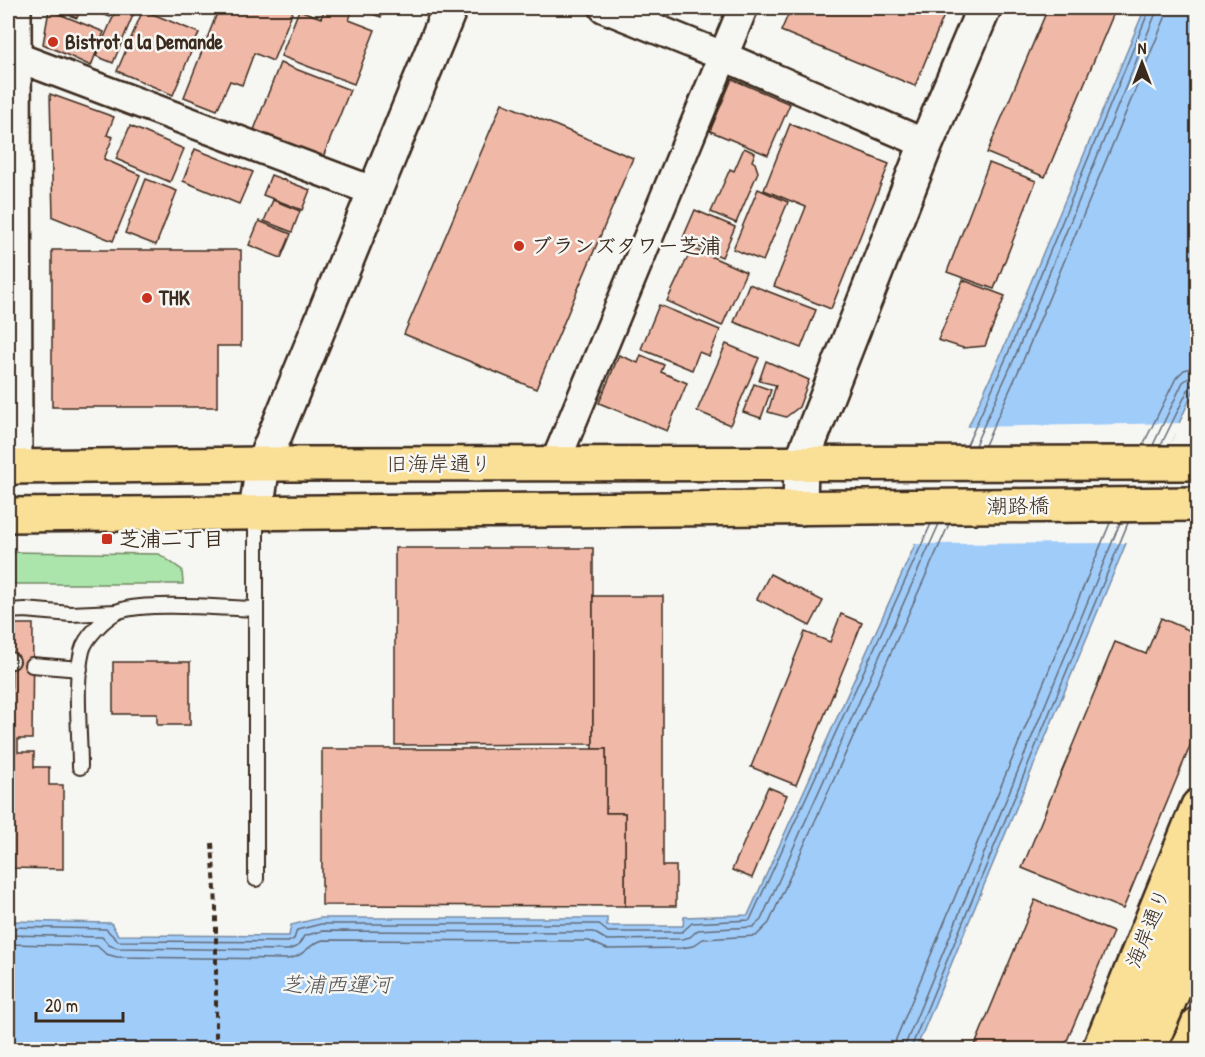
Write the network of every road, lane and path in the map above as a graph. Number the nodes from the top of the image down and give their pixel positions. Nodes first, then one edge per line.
1 (14, 8) edge
2 (450, 8) edge
3 (604, 8) edge
4 (743, 8) edge
5 (984, 8) edge
6 (14, 56) junction
7 (723, 56) junction
8 (926, 144) junction
9 (374, 191) junction
10 (555, 463) junction
11 (801, 463) junction
12 (870, 463) joint
13 (1197, 463) edge
14 (263, 464) junction
15 (11, 467) edge
16 (1192, 504) edge
17 (800, 508) junction
18 (256, 512) junction
19 (8, 515) edge
20 (256, 609) junction
21 (8, 611) edge
22 (118, 612) junction
23 (32, 665) dead end
24 (80, 669) junction
25 (80, 766) dead end
26 (1197, 806) edge
27 (212, 843) dead end
28 (1197, 858) edge
29 (256, 879) dead end
30 (1197, 934) edge
31 (1197, 1024) edge
32 (216, 1050) edge
33 (1099, 1050) edge
34 (1120, 1050) edge
35 (1148, 1050) edge
36 (1187, 1050) edge

1 - 6 street
2 - 9 street
3 - 7 street
4 - 7 street
5 - 8 street
6 - 9 street
6 - 15 street
7 - 8 street
7 - 10 street
8 - 11 street
9 - 14 street
10 - 11 main road, 旧海岸通り
10 - 14 main road, 旧海岸通り
11 - 12 main road, 旧海岸通り
11 - 17 street
12 - 13 main road, 潮路橋
14 - 15 main road, 旧海岸通り
14 - 18 street
16 - 17 main road, 潮路橋
17 - 18 main road
18 - 19 main road
18 - 20 lane
20 - 22 lane
20 - 29 lane
21 - 22 lane
22 - 24 lane
23 - 24 lane
24 - 25 lane
26 - 33 main road, 海岸通り
27 - 32 path
28 - 34 main road
30 - 35 main road
31 - 36 main road

